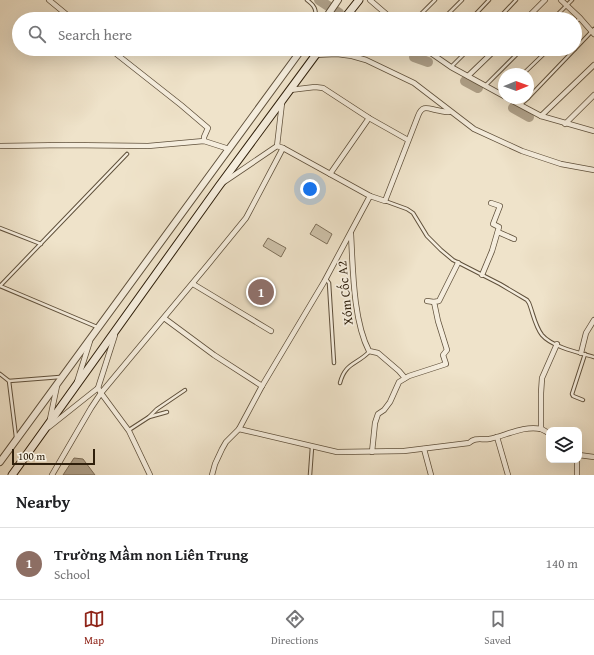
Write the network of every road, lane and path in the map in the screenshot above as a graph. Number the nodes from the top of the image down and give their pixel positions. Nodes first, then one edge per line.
1 (49, 0) edge
2 (308, 0) edge
3 (338, 0) edge
4 (359, 0) edge
5 (370, 0) edge
6 (435, 0) edge
7 (462, 0) edge
8 (490, 0) edge
9 (516, 0) edge
10 (545, 0) edge
11 (561, 0) edge
12 (572, 0) edge
13 (567, 6) junction
14 (64, 12) edge
15 (316, 12) edge
16 (330, 12) edge
17 (350, 12) edge
18 (384, 12) edge
19 (423, 12) edge
20 (450, 12) edge
21 (478, 12) edge
22 (505, 12) edge
23 (533, 12) edge
24 (561, 12) edge
25 (574, 12) edge
26 (582, 20) edge
27 (593, 32) edge
28 (582, 42) edge
29 (119, 56) edge
30 (297, 56) edge
31 (314, 56) edge
32 (352, 56) edge
33 (435, 56) edge
34 (461, 56) edge
35 (489, 56) edge
36 (515, 56) edge
37 (542, 56) edge
38 (568, 56) edge
39 (594, 65) edge
40 (451, 67) junction
41 (529, 68) edge
42 (468, 76) junction
43 (486, 86) junction
44 (288, 90) junction
45 (534, 92) edge
46 (498, 93) edge
47 (594, 95) edge
48 (282, 99) junction
49 (517, 104) edge
50 (520, 106) joint
51 (450, 112) junction
52 (541, 116) junction
53 (369, 118) junction
54 (565, 124) junction
55 (594, 131) edge
56 (204, 140) junction
57 (408, 140) junction
58 (0, 146) edge
59 (277, 146) junction
60 (283, 148) junction
61 (229, 149) junction
62 (127, 154) dead end
63 (594, 170) edge
64 (330, 174) junction
65 (219, 186) junction
66 (370, 196) junction
67 (385, 200) junction
68 (491, 203) dead end
69 (0, 228) edge
70 (351, 232) junction
71 (498, 232) junction
72 (514, 239) dead end
73 (41, 244) junction
74 (458, 262) junction
75 (482, 275) junction
76 (325, 278) junction
77 (192, 284) junction
78 (0, 286) edge
79 (427, 301) dead end
80 (434, 302) junction
81 (164, 318) junction
82 (594, 320) edge
83 (99, 328) junction
84 (116, 329) junction
85 (270, 331) dead end
86 (90, 340) junction
87 (556, 344) junction
88 (370, 351) junction
89 (583, 354) junction
90 (594, 357) edge
91 (334, 363) dead end
92 (0, 374) edge
93 (63, 377) junction
94 (405, 378) junction
95 (9, 380) junction
96 (58, 384) junction
97 (340, 384) dead end
98 (75, 386) junction
99 (262, 386) junction
100 (98, 388) junction
101 (185, 390) dead end
102 (101, 393) junction
103 (583, 400) dead end
104 (167, 412) dead end
105 (149, 417) junction
106 (49, 423) junction
107 (239, 429) junction
108 (541, 429) junction
109 (129, 431) junction
110 (546, 432) edge
111 (41, 434) junction
112 (497, 437) junction
113 (17, 439) junction
114 (312, 447) junction
115 (424, 449) junction
116 (372, 452) junction
117 (582, 455) edge
118 (594, 457) edge
119 (0, 462) edge
120 (577, 463) edge
121 (12, 475) edge
122 (52, 475) edge
123 (150, 475) edge
124 (212, 475) edge
125 (310, 475) edge
126 (431, 475) edge
127 (508, 475) edge
128 (577, 475) edge

1 - 14 street
2 - 15 lane
3 - 16 street
4 - 17 main road
5 - 18 street
6 - 19 lane
7 - 20 lane
8 - 21 lane
9 - 22 lane
10 - 23 street
11 - 13 street
12 - 13 lane
13 - 24 lane
13 - 25 street
26 - 27 street
27 - 28 lane
29 - 56 street
30 - 61 street
31 - 44 main road
32 - 51 street
33 - 40 street
34 - 40 lane
35 - 42 street
36 - 43 lane
37 - 41 lane
38 - 45 lane
39 - 52 street
40 - 42 street
42 - 43 street
43 - 46 street
44 - 48 main road
44 - 53 street
47 - 54 street
48 - 59 street
48 - 65 main road
49 - 50 street
50 - 52 street
51 - 57 street
51 - 63 street
52 - 54 street
53 - 57 street
53 - 64 street
54 - 55 street
56 - 58 street
56 - 61 street
57 - 67 street
59 - 60 street
59 - 65 street
60 - 64 street
60 - 77 street
61 - 83 street
62 - 73 lane
64 - 66 street
65 - 84 main road
66 - 67 street
66 - 70 street
67 - 74 lane
68 - 71 street
69 - 73 lane
70 - 76 street
70 - 88 street, Xóm Cốc A2
71 - 72 street
71 - 75 street
73 - 78 lane
74 - 75 lane
74 - 80 street
75 - 87 lane
76 - 91 lane
76 - 99 street
77 - 81 street
77 - 85 street
78 - 83 lane
79 - 80 street
80 - 94 street
81 - 99 street
81 - 102 street
82 - 89 street
83 - 86 street
84 - 98 main road
84 - 100 street
86 - 93 street
86 - 98 street
87 - 89 lane
87 - 108 street
88 - 94 street
88 - 97 lane
89 - 90 lane
89 - 103 lane
92 - 95 lane
93 - 95 lane
93 - 96 street
94 - 116 street
95 - 113 lane
96 - 106 street
96 - 113 street
98 - 106 main road
99 - 107 street
100 - 102 street
100 - 111 street
101 - 105 lane
102 - 109 street
102 - 122 street
104 - 105 lane
105 - 109 lane
106 - 111 main road
107 - 114 street
107 - 124 street
108 - 110 street
108 - 112 street
109 - 123 street
111 - 121 main road
112 - 115 street
112 - 127 street
113 - 119 street
114 - 116 street
114 - 125 lane
115 - 116 street
115 - 126 street
117 - 118 street
120 - 128 street

